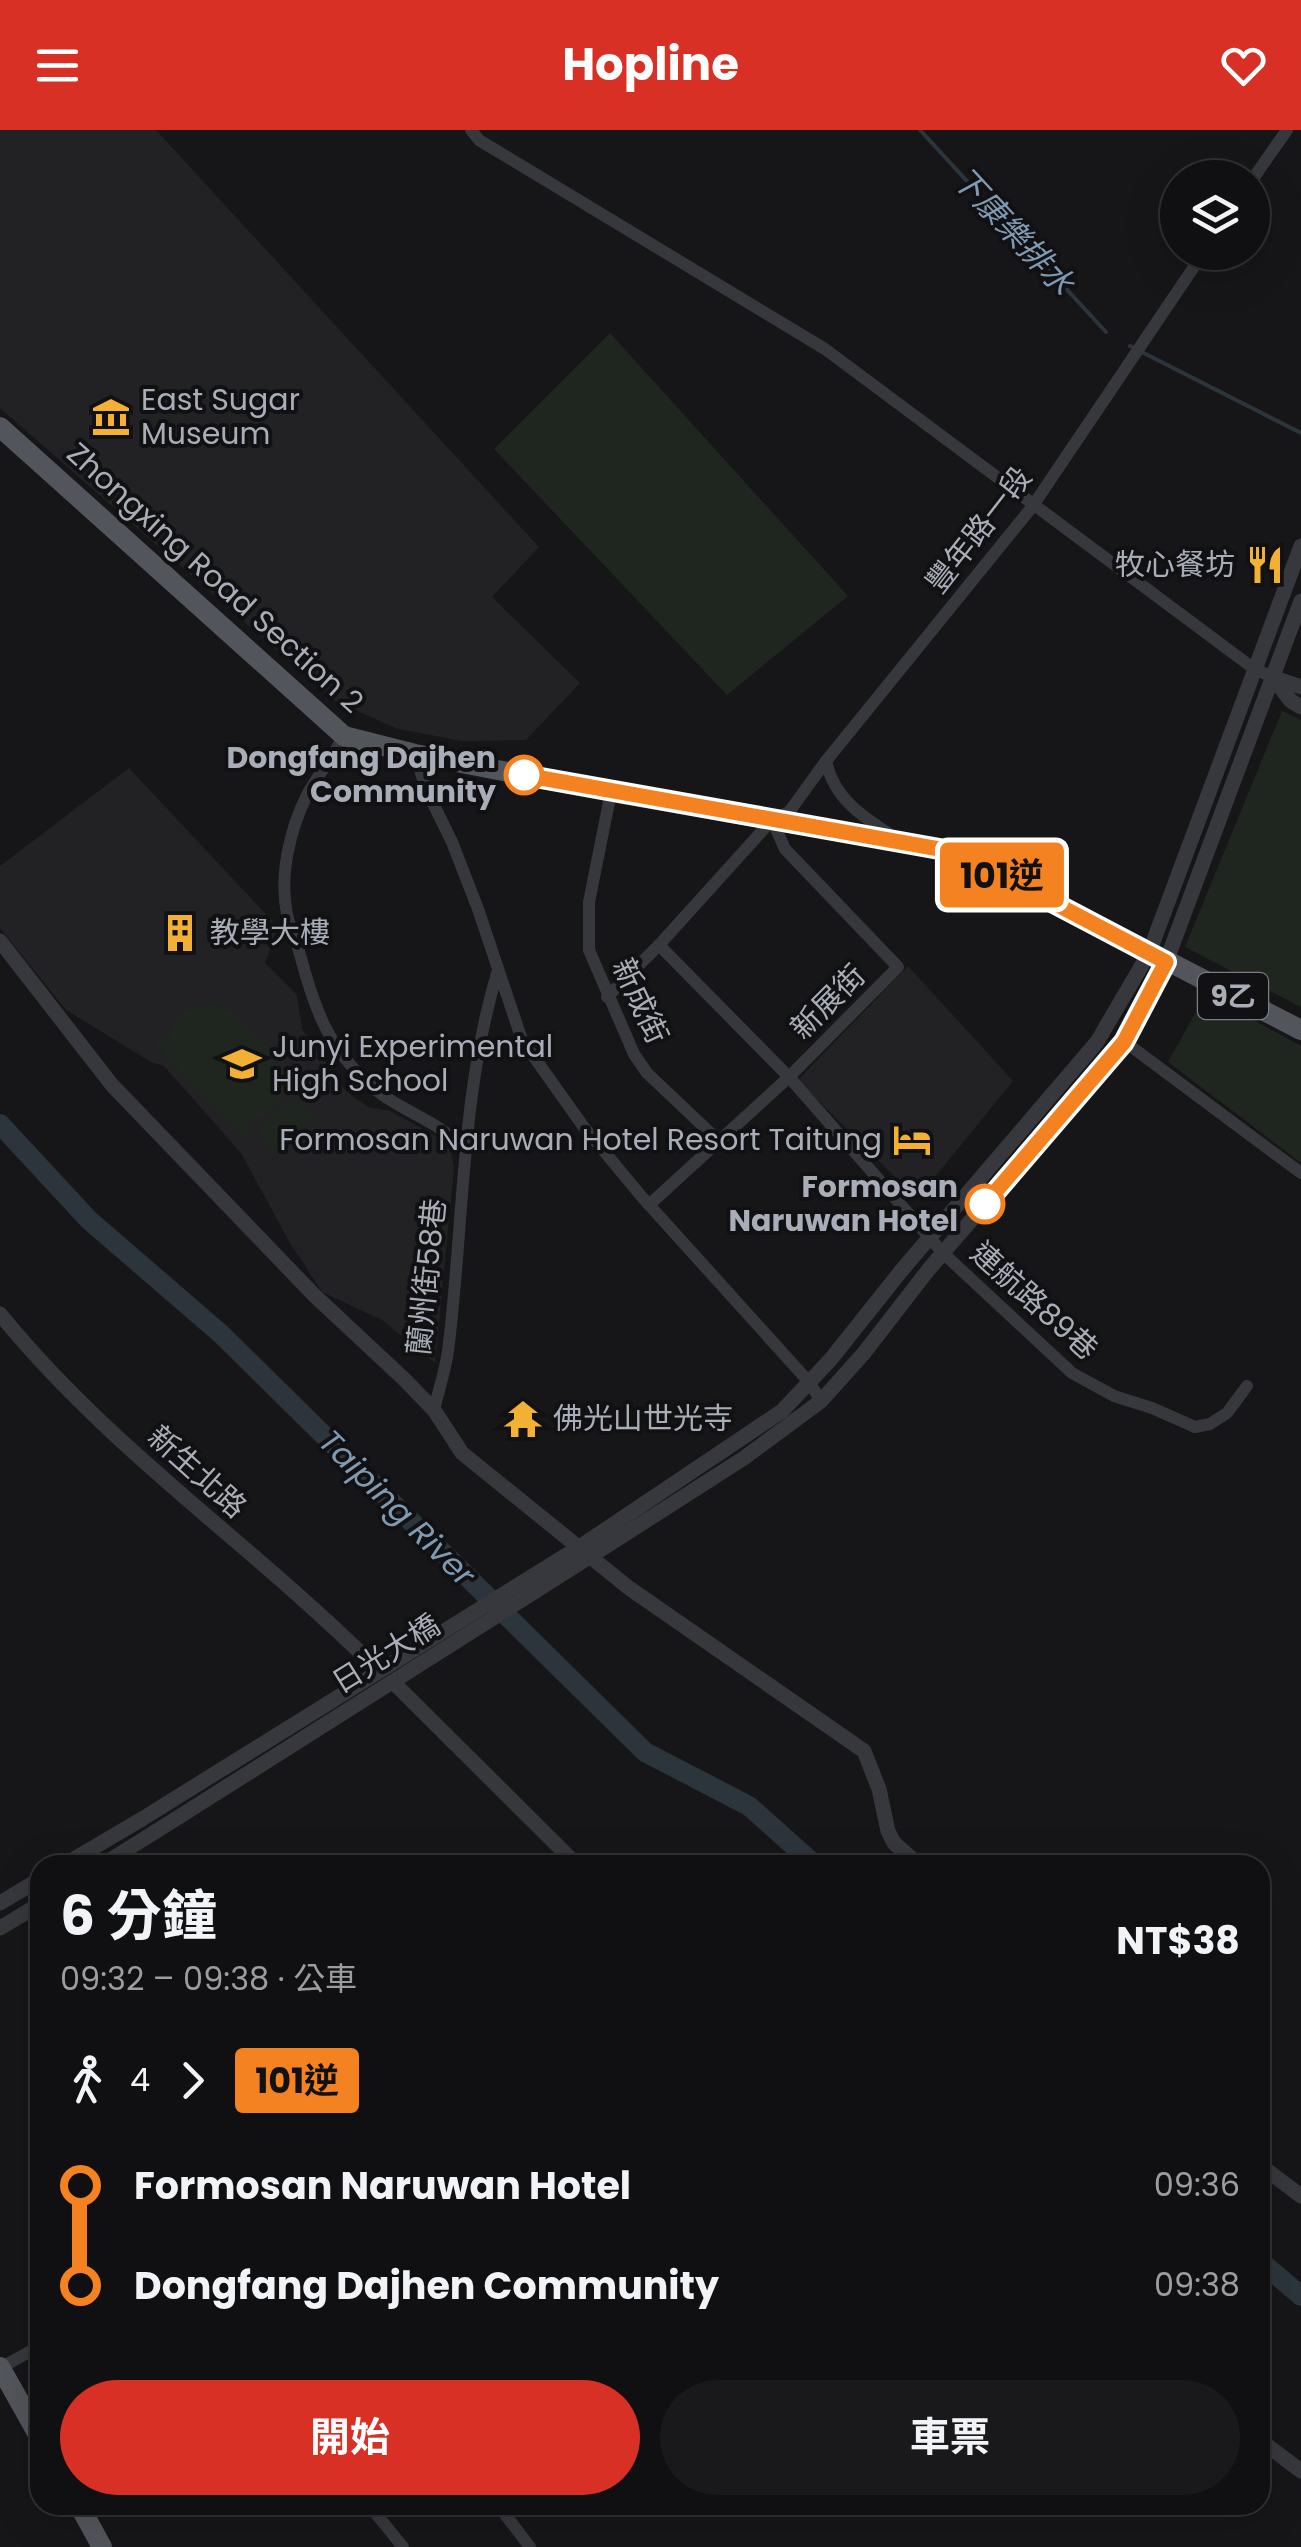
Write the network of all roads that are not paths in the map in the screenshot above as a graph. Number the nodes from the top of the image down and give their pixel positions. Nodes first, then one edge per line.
1 (471, 130) edge
2 (1287, 130) edge
3 (1266, 160) edge
4 (1192, 270) edge
5 (0, 427) edge
6 (1032, 506) junction
7 (1301, 546) edge
8 (1301, 601) edge
9 (1253, 668) junction
10 (1272, 677) junction
11 (1301, 687) edge
12 (1301, 707) edge
13 (344, 736) junction
14 (415, 754) junction
15 (826, 761) junction
16 (611, 792) junction
17 (772, 820) junction
18 (900, 841) junction
19 (0, 941) edge
20 (659, 946) junction
21 (1157, 958) junction
22 (498, 970) junction
23 (607, 997) junction
24 (1301, 1030) edge
25 (1124, 1042) junction
26 (789, 1077) junction
27 (1029, 1121) junction
28 (1043, 1135) junction
29 (720, 1142) junction
30 (464, 1148) junction
31 (1301, 1173) edge
32 (649, 1205) junction
33 (931, 1237) junction
34 (943, 1253) junction
35 (0, 1314) edge
36 (810, 1382) junction
37 (1247, 1386) dead end
38 (821, 1400) junction
39 (434, 1410) junction
40 (788, 1416) junction
41 (368, 1660) dead end
42 (396, 1685) dead end
43 (81, 1855) edge
44 (118, 1855) edge
45 (566, 1855) edge
46 (908, 1855) edge
47 (30, 1885) edge
48 (0, 1903) edge
49 (30, 1910) edge
50 (0, 1928) edge
51 (1270, 2173) edge
52 (1301, 2196) edge
53 (30, 2351) edge
54 (0, 2367) edge
55 (30, 2420) edge
56 (1270, 2447) edge
57 (1301, 2470) edge
58 (82, 2515) edge
59 (377, 2515) edge
60 (506, 2515) edge
61 (95, 2544) edge
62 (404, 2547) edge
63 (530, 2547) edge

1 - 6 street
2 - 3 street
4 - 6 street, 豐年路一段
5 - 13 main road, Zhongxing Road Section 2 / 9乙
6 - 9 street
6 - 15 street, 豐年路一段
7 - 9 street
8 - 10 street
9 - 10 street
9 - 21 street
10 - 11 street
10 - 12 street
10 - 21 street
13 - 14 main road, Zhongxing Road Section 2 / 9乙
13 - 30 street
14 - 16 main road, Zhongxing Road Section 2 / 9乙
14 - 22 street
15 - 17 street, 豐年路一段
15 - 18 street
16 - 17 main road, Zhongxing Road Section 2 / 9乙
16 - 23 street, 新成街
17 - 18 main road, Zhongxing Road Section 2 / 9乙
17 - 20 street, 豐年路一段
17 - 26 street, 新展街
18 - 21 main road, Zhongxing Road Section 2 / 9乙
19 - 39 street
20 - 23 street, 豐年路一段
20 - 26 street, 連航路89巷
21 - 24 main road, Zhongxing Road Section 2 / 9乙
21 - 25 street
21 - 27 street
22 - 30 street, 蘭州街58巷
22 - 32 street
23 - 29 street, 新成街
25 - 28 street
25 - 31 street
26 - 29 street, 新展街
26 - 33 street, 連航路89巷
27 - 28 street
27 - 33 street
28 - 34 street
29 - 32 street, 新展街
30 - 39 street, 蘭州街58巷
32 - 36 street
33 - 34 street, 連航路89巷
33 - 36 street
34 - 37 street, 連航路89巷
34 - 38 street
35 - 41 street, 新生北路
36 - 38 street
36 - 40 street
38 - 40 street
39 - 46 street
40 - 43 street, 日光大橋, bridge
40 - 44 street, 日光大橋, bridge
42 - 45 street
47 - 48 street
49 - 50 street
51 - 52 street
53 - 54 street
54 - 55 main road
56 - 57 street
58 - 61 main road
59 - 62 street
60 - 63 street

